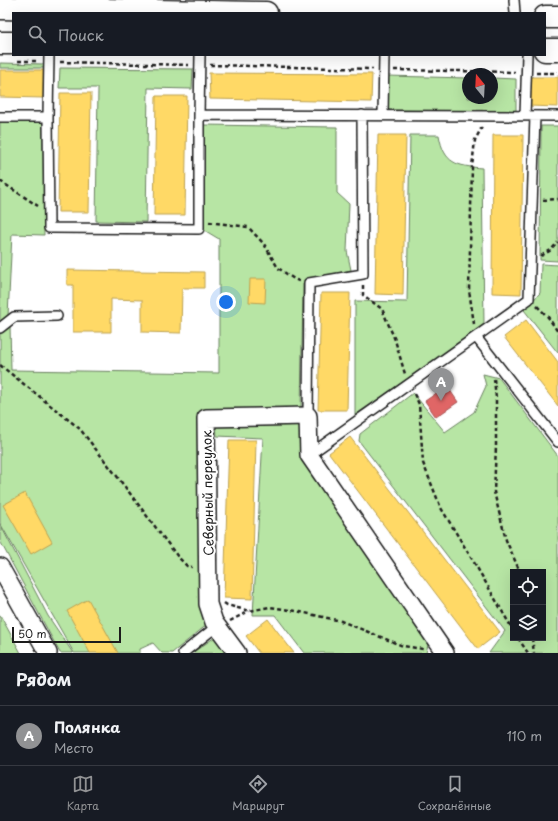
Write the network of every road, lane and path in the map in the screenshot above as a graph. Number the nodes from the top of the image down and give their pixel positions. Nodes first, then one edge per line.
1 (514, 0) edge
2 (0, 8) edge
3 (213, 12) edge
4 (515, 12) edge
5 (546, 17) edge
6 (558, 17) edge
7 (0, 43) edge
8 (546, 50) edge
9 (558, 50) edge
10 (12, 51) edge
11 (37, 56) edge
12 (200, 56) edge
13 (384, 56) edge
14 (527, 56) edge
15 (49, 58) edge
16 (200, 65) junction
17 (384, 69) junction
18 (526, 72) junction
19 (558, 73) edge
20 (199, 114) junction
21 (362, 115) junction
22 (383, 115) junction
23 (488, 115) junction
24 (525, 116) junction
25 (534, 116) junction
26 (558, 116) edge
27 (0, 117) edge
28 (48, 117) junction
29 (0, 181) edge
30 (49, 214) junction
31 (198, 222) junction
32 (558, 242) edge
33 (530, 262) junction
34 (363, 274) junction
35 (309, 283) junction
36 (529, 299) junction
37 (57, 316) dead end
38 (0, 328) edge
39 (558, 332) edge
40 (476, 336) junction
41 (493, 358) junction
42 (0, 365) edge
43 (408, 385) junction
44 (308, 416) junction
45 (558, 442) edge
46 (309, 455) junction
47 (0, 567) edge
48 (519, 569) edge
49 (208, 570) junction
50 (208, 588) junction
51 (510, 625) edge
52 (217, 626) junction
53 (520, 641) edge
54 (532, 641) edge
55 (427, 650) dead end
56 (48, 653) edge
57 (183, 653) edge
58 (237, 653) edge
59 (445, 653) edge
60 (528, 653) edge
61 (534, 653) edge

1 - 4 lane
2 - 3 main road
5 - 6 main road
7 - 10 main road
8 - 9 main road
11 - 15 path
12 - 16 lane
13 - 17 lane
14 - 18 lane
15 - 16 path
15 - 28 lane
16 - 17 path
16 - 20 lane
17 - 18 path
17 - 22 lane
18 - 19 path
18 - 24 lane
20 - 21 lane
20 - 31 lane
21 - 22 lane
21 - 34 lane
22 - 23 lane
23 - 24 lane
23 - 40 path
24 - 25 lane
25 - 26 lane
25 - 33 lane
27 - 28 lane
28 - 30 lane
29 - 30 path
30 - 31 lane
31 - 35 path
32 - 33 path
33 - 36 lane
34 - 35 lane
34 - 43 path
35 - 44 lane
36 - 39 path
36 - 40 lane
37 - 38 lane
40 - 41 lane
40 - 43 lane
41 - 45 lane
41 - 48 path
42 - 49 path
43 - 46 lane
43 - 51 path
44 - 46 street
44 - 49 street, Северный переулок
46 - 59 street
47 - 56 street
49 - 50 street, Северный переулок
50 - 52 street, Северный переулок
50 - 55 path
52 - 57 lane
52 - 58 street, Северный переулок
53 - 60 path
54 - 61 path

